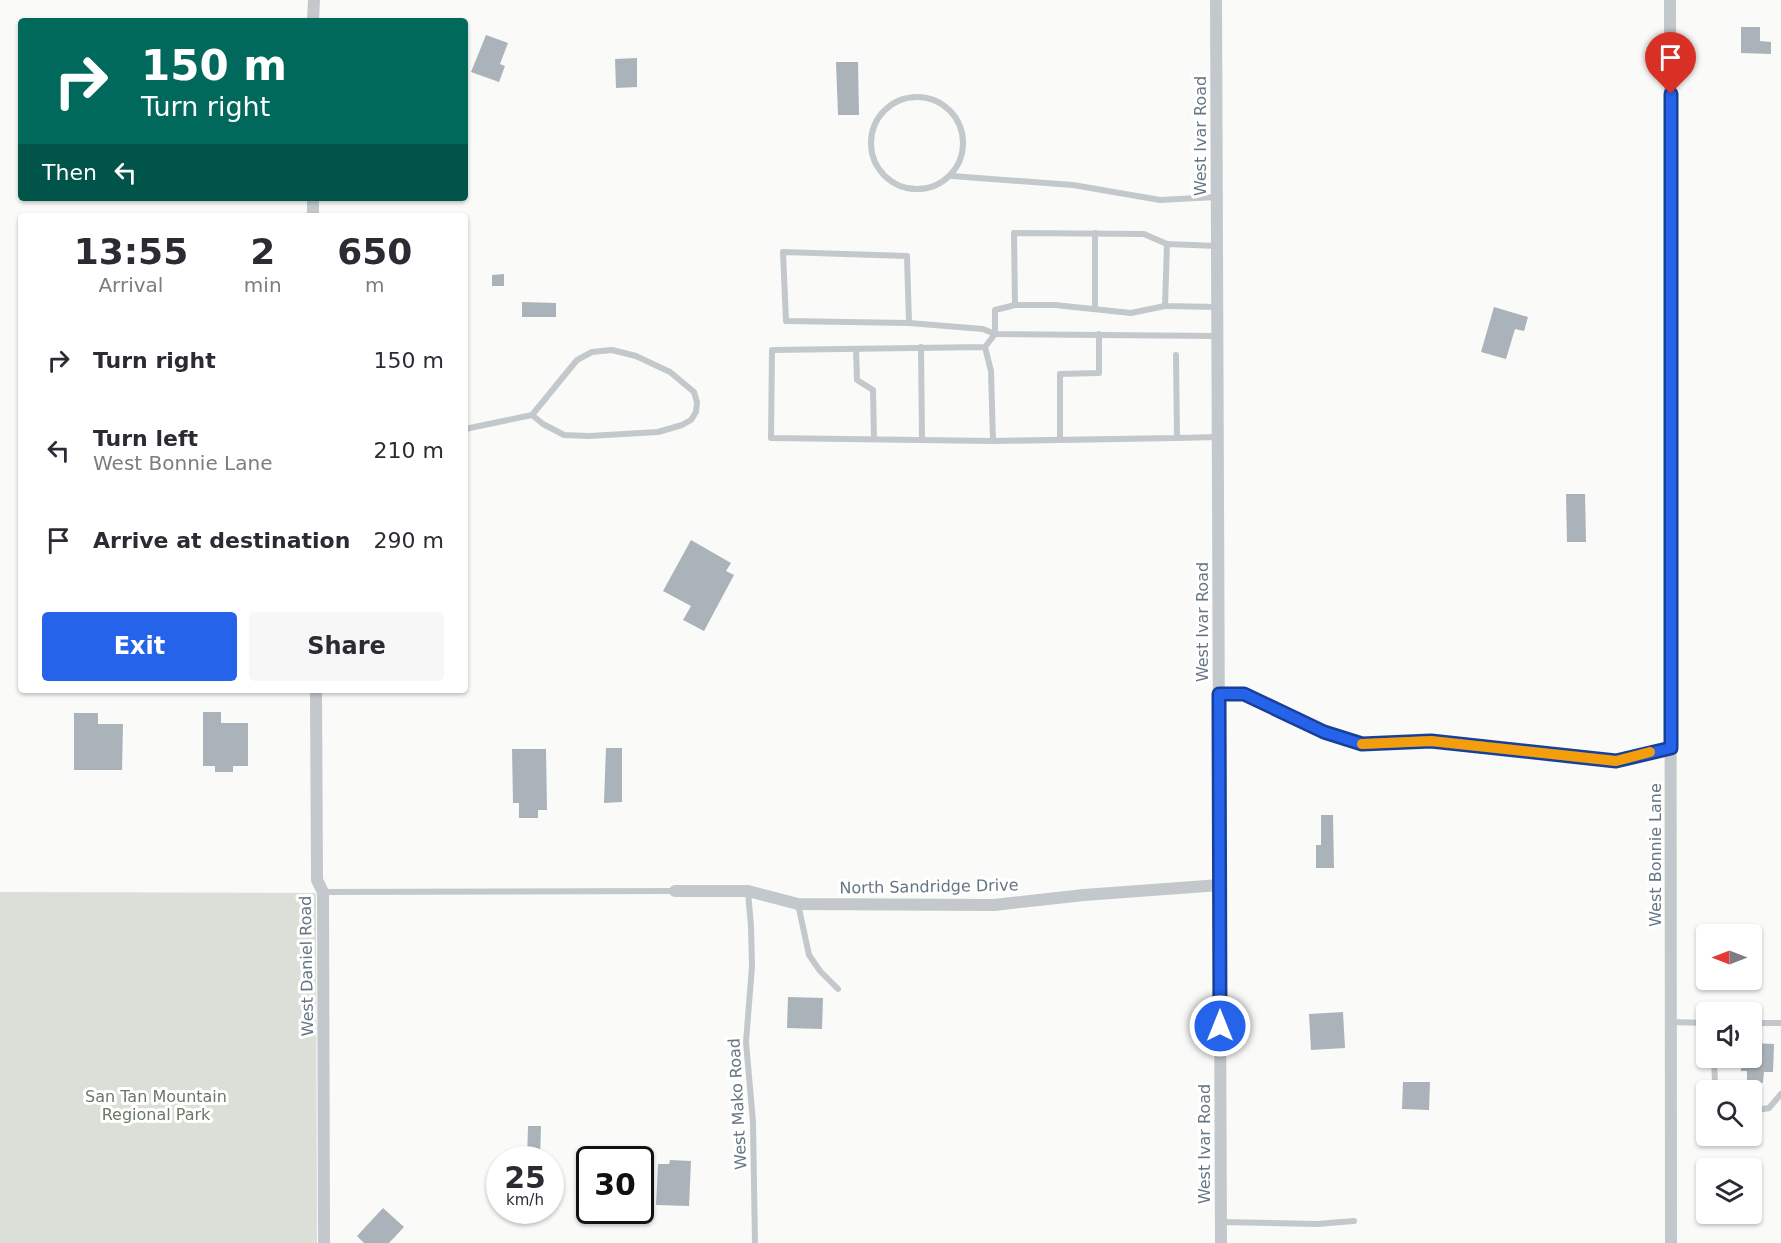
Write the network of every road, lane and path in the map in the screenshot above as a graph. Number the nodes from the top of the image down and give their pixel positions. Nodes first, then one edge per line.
1 (314, 0) edge
2 (1216, 0) edge
3 (1670, 0) edge
4 (313, 18) edge
5 (952, 176) junction
6 (1217, 197) junction
7 (1095, 234) junction
8 (1167, 244) junction
9 (1217, 246) junction
10 (1015, 305) junction
11 (1165, 306) junction
12 (1217, 307) junction
13 (1095, 309) junction
14 (909, 323) junction
15 (995, 334) junction
16 (1099, 334) junction
17 (1217, 336) junction
18 (921, 347) junction
19 (985, 347) junction
20 (855, 349) junction
21 (1176, 355) dead end
22 (532, 415) junction
23 (468, 428) edge
24 (1218, 437) junction
25 (1177, 438) junction
26 (874, 440) junction
27 (922, 440) junction
28 (1060, 440) junction
29 (993, 441) junction
30 (316, 693) edge
31 (1219, 694) junction
32 (1671, 748) junction
33 (1220, 885) junction
34 (675, 891) joint
35 (748, 891) junction
36 (323, 892) junction
37 (798, 904) junction
38 (838, 989) dead end
39 (1671, 1022) junction
40 (1696, 1023) edge
41 (1762, 1023) edge
42 (1781, 1023) edge
43 (1781, 1094) edge
44 (1762, 1109) edge
45 (1354, 1221) dead end
46 (1221, 1222) junction
47 (324, 1243) edge
48 (755, 1243) edge
49 (1221, 1243) edge
50 (1671, 1243) edge

1 - 4 street
2 - 6 street, West Ivar Road
3 - 32 street, West Bonnie Lane
5 - 5 lane
5 - 6 lane
6 - 9 street, West Ivar Road
7 - 8 lane
7 - 10 lane
7 - 13 lane
8 - 9 lane
8 - 11 lane
9 - 12 street, West Ivar Road
10 - 13 lane
10 - 15 lane
11 - 12 lane
11 - 13 lane
12 - 17 street, West Ivar Road
14 - 14 lane
14 - 15 lane
15 - 16 lane
15 - 19 lane
16 - 17 lane
16 - 28 lane
17 - 24 street, West Ivar Road
18 - 19 lane
18 - 20 lane
18 - 27 lane
19 - 29 lane
20 - 26 lane
20 - 26 lane
21 - 25 lane
22 - 22 lane
22 - 23 lane
24 - 25 lane
24 - 31 street, West Ivar Road
25 - 28 lane
26 - 27 lane
27 - 29 lane
28 - 29 lane
30 - 36 street, West Daniel Road
31 - 32 lane
31 - 33 street, West Ivar Road
32 - 39 street, West Bonnie Lane
33 - 37 street, North Sandridge Drive
33 - 46 street, West Ivar Road
34 - 35 street, North Sandridge Drive
34 - 36 lane
35 - 37 street, North Sandridge Drive
35 - 48 lane, West Mako Road
36 - 47 street, West Daniel Road
37 - 38 lane
39 - 40 lane
39 - 50 street, West Bonnie Lane
41 - 42 lane
43 - 44 lane
45 - 46 lane
46 - 49 street, West Ivar Road

